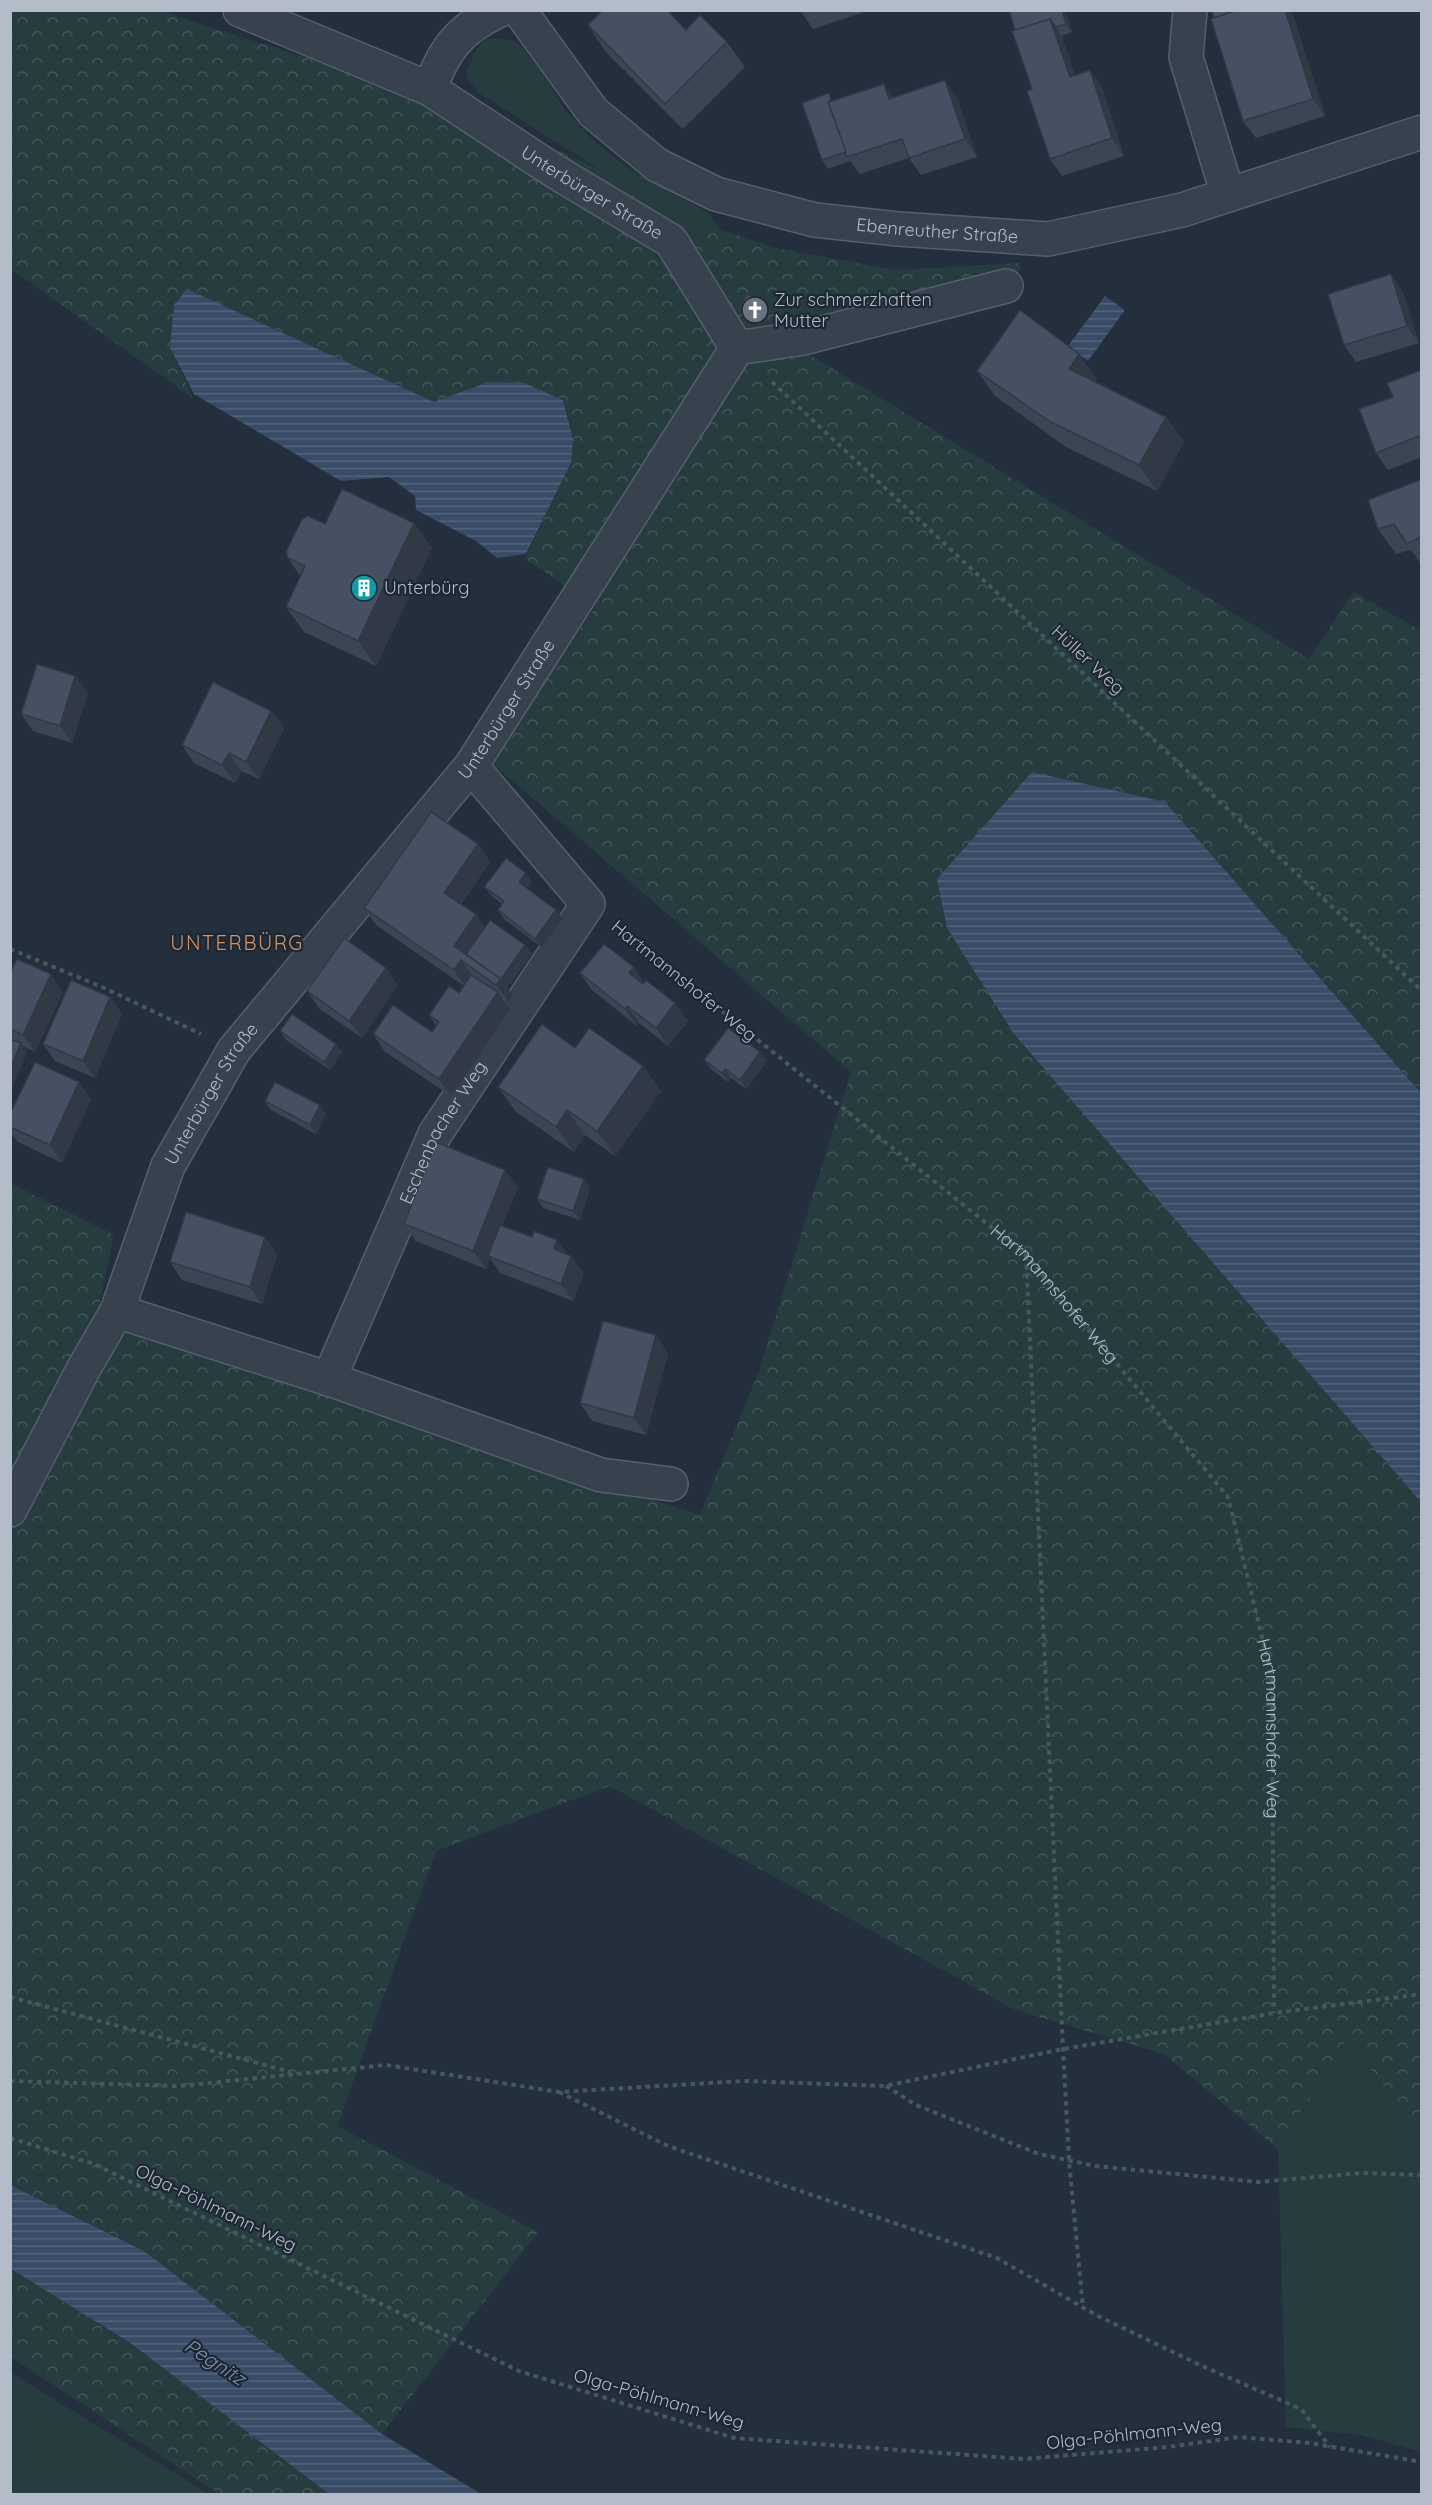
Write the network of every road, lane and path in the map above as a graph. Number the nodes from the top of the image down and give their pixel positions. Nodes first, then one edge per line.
1 (240, 10) edge
2 (500, 10) edge
3 (519, 10) edge
4 (1190, 10) edge
5 (430, 89) junction
6 (1422, 132) edge
7 (1228, 195) junction
8 (1006, 286) dead end
9 (737, 348) junction
10 (471, 766) junction
11 (588, 904) junction
12 (10, 949) edge
13 (1422, 991) edge
14 (234, 1050) junction
15 (1026, 1255) junction
16 (117, 1311) junction
17 (329, 1379) junction
18 (671, 1484) dead end
19 (10, 1510) edge
20 (1422, 1994) edge
21 (10, 1997) edge
22 (1274, 2013) junction
23 (1063, 2049) junction
24 (295, 2073) junction
25 (10, 2081) edge
26 (885, 2086) junction
27 (559, 2091) junction
28 (10, 2138) edge
29 (1069, 2161) junction
30 (1422, 2175) edge
31 (1083, 2308) junction
32 (1331, 2447) junction
33 (1422, 2462) edge

1 - 5 street, Unterbürger Straße
2 - 5 street
3 - 7 street, Ebenreuther Straße
4 - 7 street
5 - 9 street, Unterbürger Straße
6 - 7 street, Ebenreuther Straße
8 - 9 street
9 - 10 street, Unterbürger Straße
9 - 13 path, Hüller Weg
10 - 11 street
10 - 14 street, Unterbürger Straße
11 - 15 path, Hartmannshofer Weg
11 - 17 street, Eschenbacher Weg
12 - 14 path
14 - 16 street, Unterbürger Straße
15 - 22 path, Hartmannshofer Weg
15 - 23 path
16 - 17 street
16 - 19 street, Unterbürger Straße
17 - 18 street
20 - 22 path
21 - 24 path
22 - 23 path
23 - 26 path
23 - 29 path
24 - 25 path
24 - 27 path
26 - 27 path
26 - 29 path
27 - 31 path
28 - 32 path, Olga-Pöhlmann-Weg
29 - 30 path
29 - 31 path
31 - 32 path
32 - 33 path, Olga-Pöhlmann-Weg

